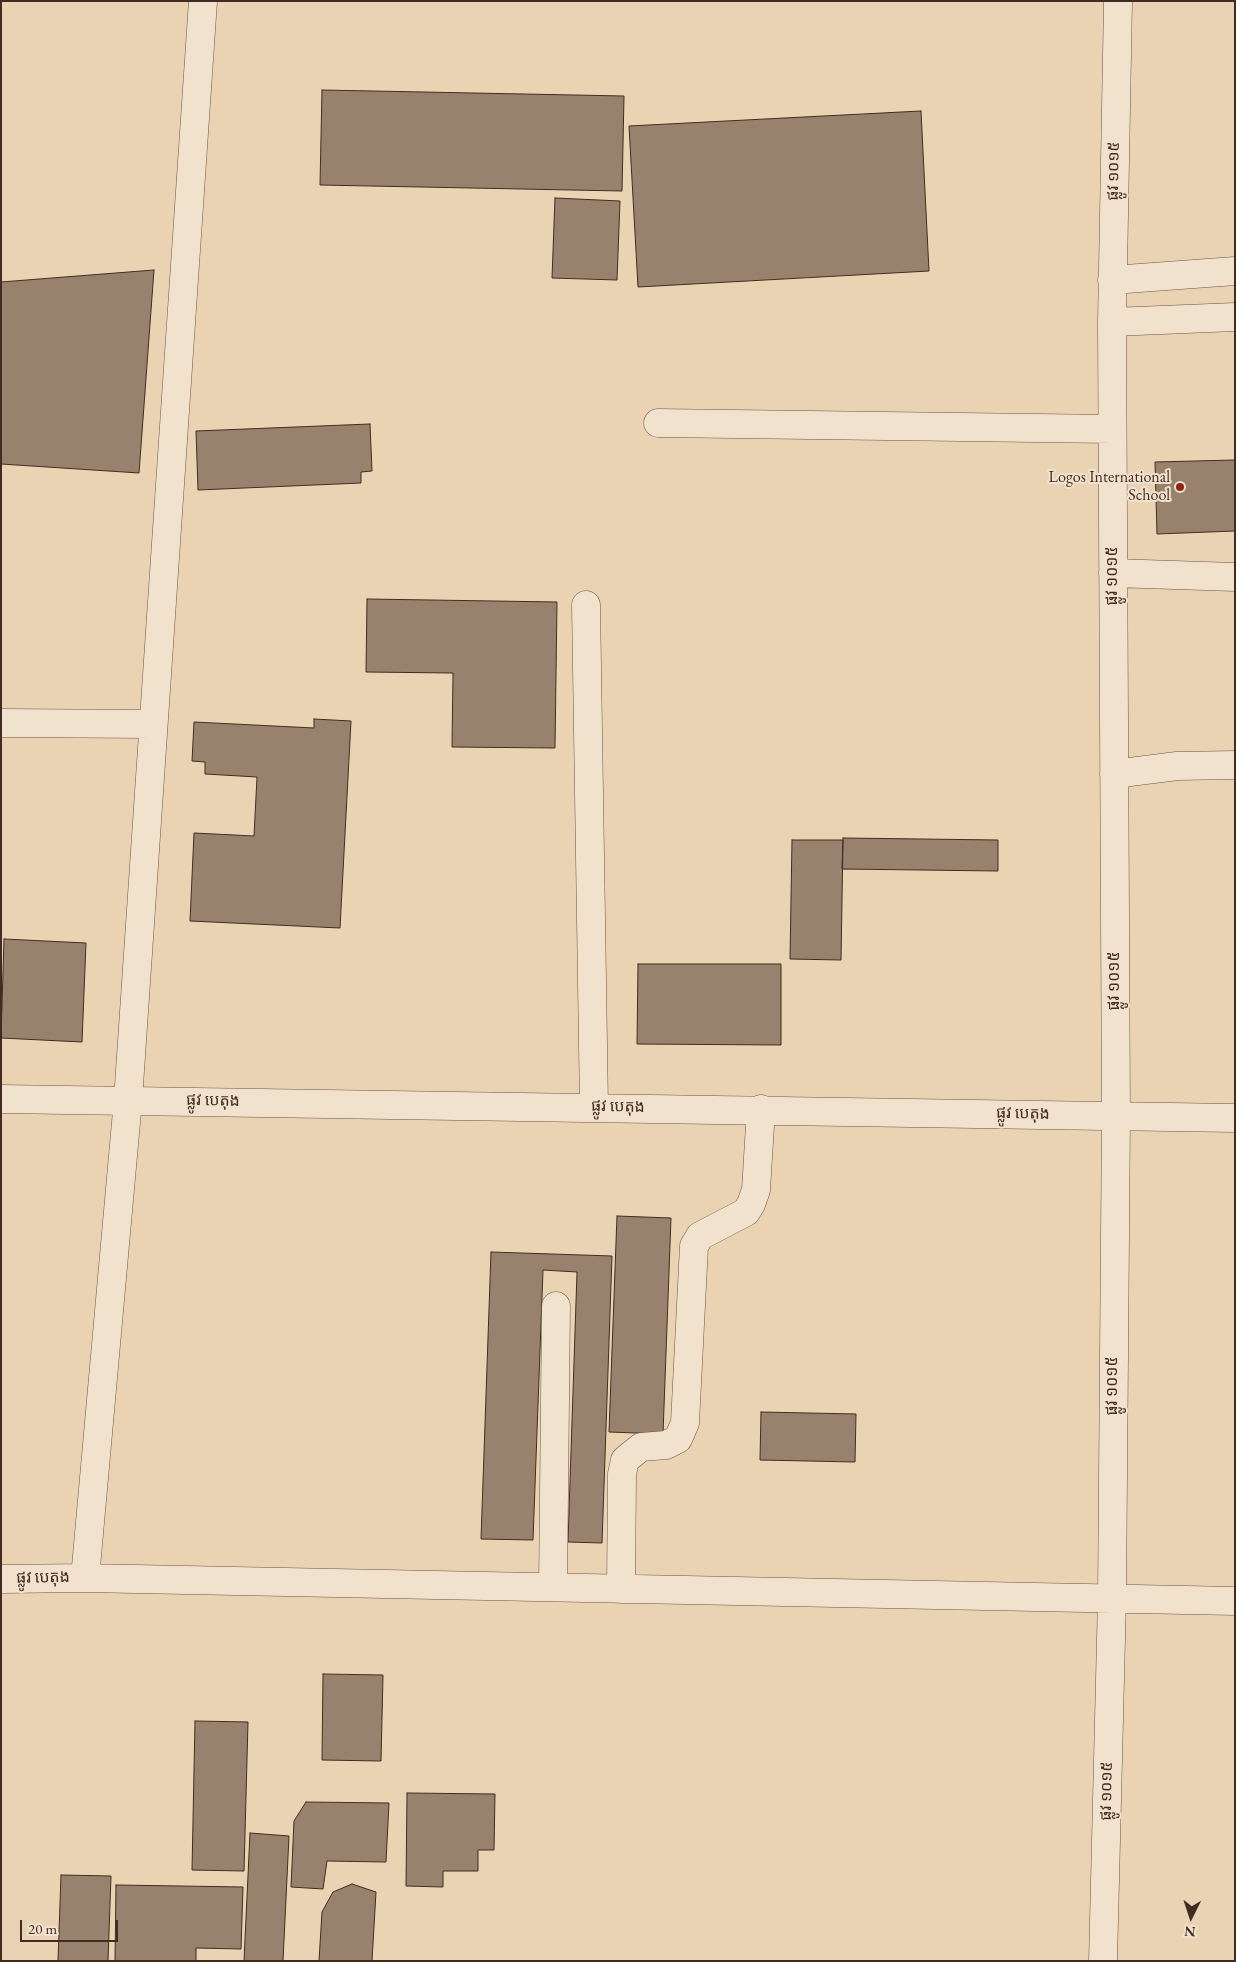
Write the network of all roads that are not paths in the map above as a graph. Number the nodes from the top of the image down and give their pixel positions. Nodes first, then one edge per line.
1 (203, 1) edge
2 (1118, 1) edge
3 (1235, 271) edge
4 (1112, 280) junction
5 (1235, 317) edge
6 (1112, 322) junction
7 (658, 423) dead end
8 (1112, 429) junction
9 (1113, 573) junction
10 (1235, 577) edge
11 (586, 605) dead end
12 (1, 723) edge
13 (153, 724) junction
14 (1235, 765) edge
15 (1114, 774) junction
16 (1, 1099) edge
17 (128, 1100) junction
18 (594, 1107) junction
19 (761, 1109) junction
20 (1116, 1115) junction
21 (1235, 1118) edge
22 (556, 1306) dead end
23 (85, 1578) junction
24 (1, 1579) edge
25 (553, 1587) junction
26 (622, 1589) junction
27 (1112, 1599) junction
28 (1235, 1602) edge
29 (1103, 1961) edge

1 - 13 street
2 - 4 street, ផ្លូវ ១០១៥
3 - 4 street
4 - 6 street, ផ្លូវ ១០១៥
5 - 6 street
6 - 8 street, ផ្លូវ ១០១៥
7 - 8 street
8 - 9 street, ផ្លូវ ១០១៥
9 - 10 street
9 - 15 street, ផ្លូវ ១០១៥
11 - 18 street
12 - 13 street
13 - 17 street
14 - 15 street
15 - 20 street, ផ្លូវ ១០១៥
16 - 17 street, ផ្លូវ បេតុង
17 - 18 street, ផ្លូវ បេតុង
17 - 23 street
18 - 19 street, ផ្លូវ បេតុង
19 - 20 street, ផ្លូវ បេតុង
19 - 26 street
20 - 21 street, ផ្លូវ បេតុង
20 - 27 street, ផ្លូវ ១០១៥
22 - 25 street
23 - 24 street, ផ្លូវ បេតុង
23 - 25 street, ផ្លូវ បេតុង
25 - 26 street, ផ្លូវ បេតុង
26 - 27 street, ផ្លូវ បេតុង
27 - 28 street, ផ្លូវ បេតុង
27 - 29 street, ផ្លូវ ១០១៥

